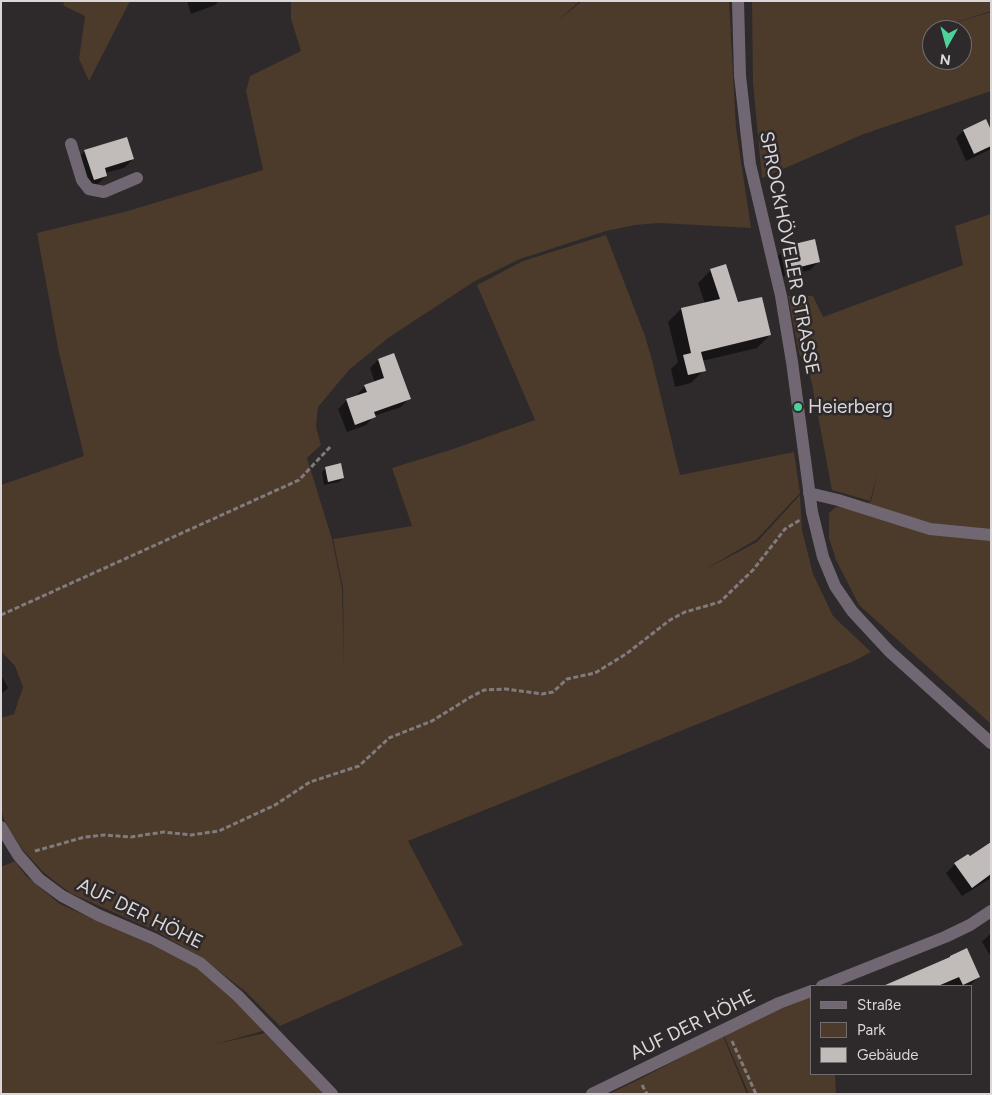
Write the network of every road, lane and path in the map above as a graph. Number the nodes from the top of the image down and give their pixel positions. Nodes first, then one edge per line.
1 (738, 1) edge
2 (72, 144) dead end
3 (137, 178) dead end
4 (331, 446) dead end
5 (809, 493) junction
6 (812, 512) junction
7 (991, 535) edge
8 (1, 615) edge
9 (991, 743) edge
10 (1, 827) edge
11 (18, 855) junction
12 (991, 911) edge
13 (825, 985) edge
14 (810, 991) edge
15 (726, 1029) junction
16 (332, 1094) edge
17 (592, 1094) edge
18 (756, 1094) edge

1 - 5 street, SPROCKHÖVELER STRASSE
2 - 3 street
4 - 8 path
5 - 6 street, SPROCKHÖVELER STRASSE
5 - 7 street
6 - 9 street, SPROCKHÖVELER STRASSE
6 - 11 path
10 - 11 street, AUF DER HÖHE
11 - 16 street, AUF DER HÖHE
12 - 13 street
14 - 15 street, AUF DER HÖHE
15 - 17 street, AUF DER HÖHE
15 - 18 path

